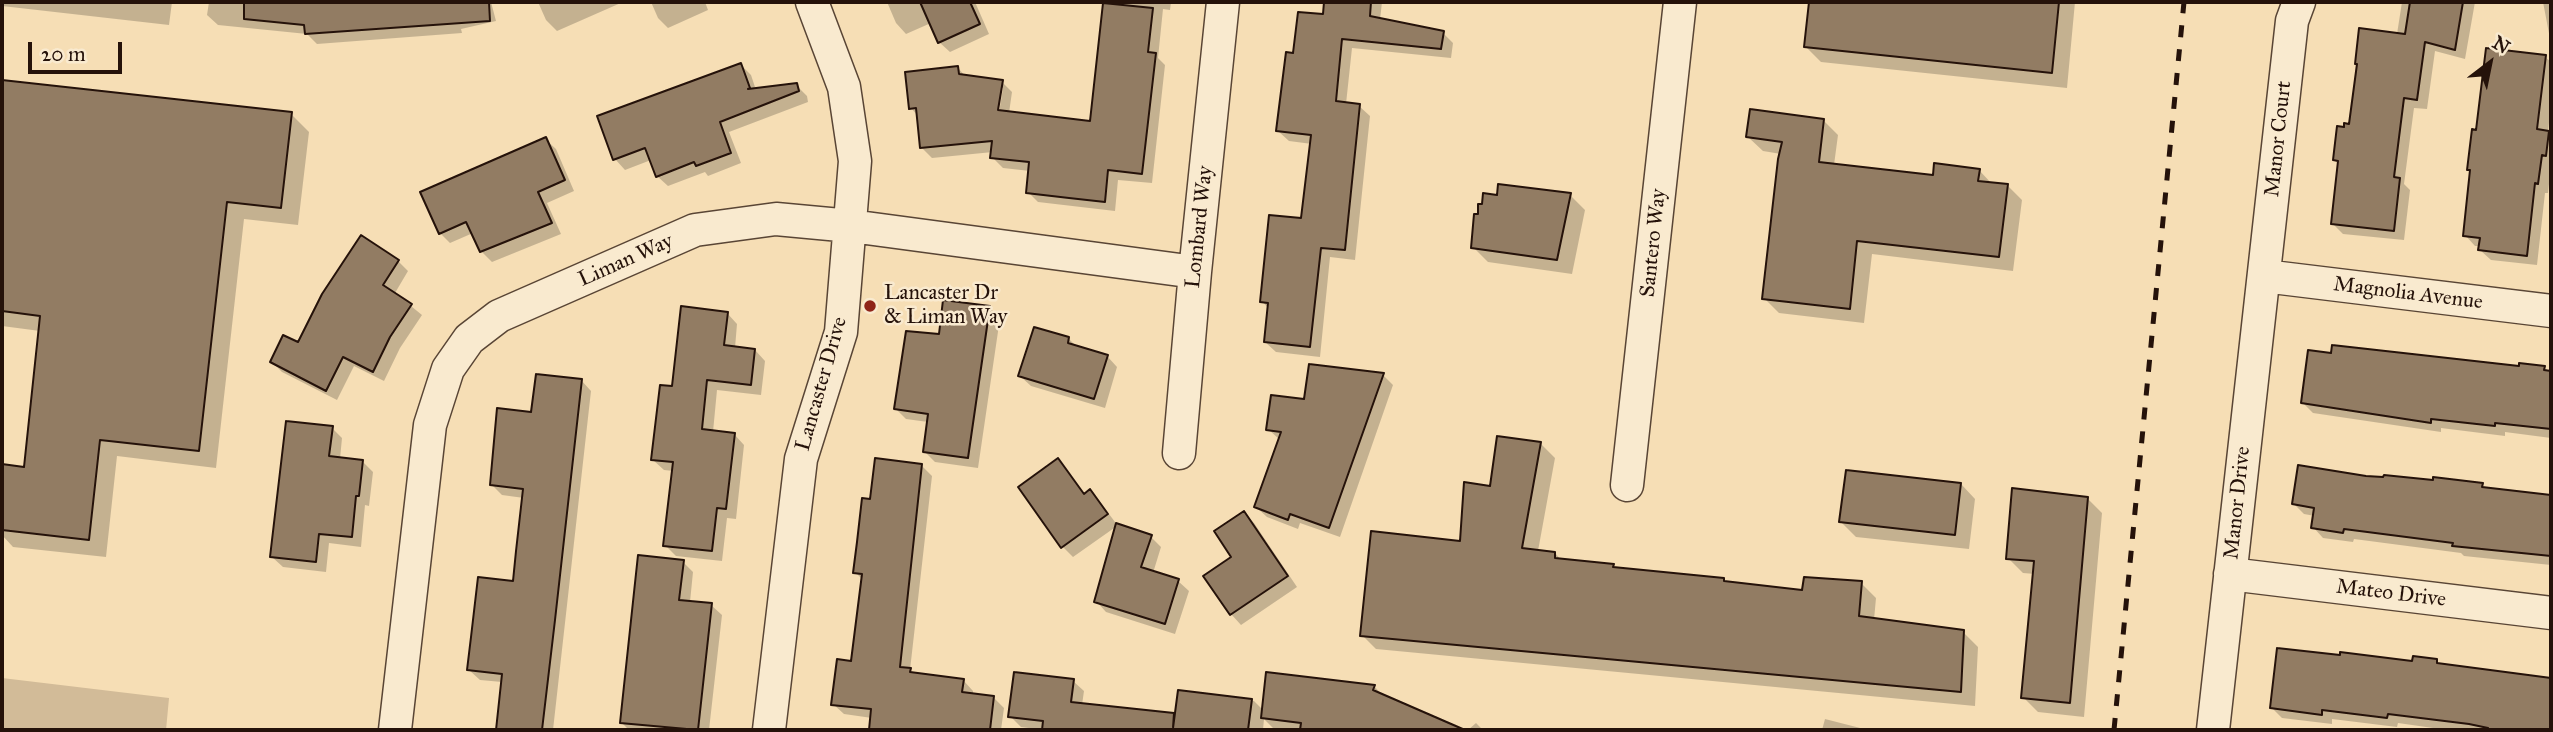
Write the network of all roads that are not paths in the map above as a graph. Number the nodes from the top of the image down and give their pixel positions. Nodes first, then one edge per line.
1 (812, 2) edge
2 (1223, 2) edge
3 (1680, 2) edge
4 (2299, 2) edge
5 (851, 226) junction
6 (1195, 272) junction
7 (2264, 276) junction
8 (2551, 311) edge
9 (1180, 453) dead end
10 (1628, 485) dead end
11 (2230, 574) junction
12 (2551, 613) edge
13 (395, 730) edge
14 (769, 730) edge
15 (2213, 730) edge

1 - 5 street, Lancaster Drive
2 - 6 street, Lombard Way
3 - 10 street, Santero Way
4 - 7 street, Manor Court
5 - 6 street, Liman Way
5 - 13 street, Liman Way
5 - 14 street, Lancaster Drive
6 - 9 street, Lombard Way
7 - 8 street, Magnolia Avenue
7 - 11 street, Manor Drive
11 - 12 street, Mateo Drive
11 - 15 street, Manor Drive

